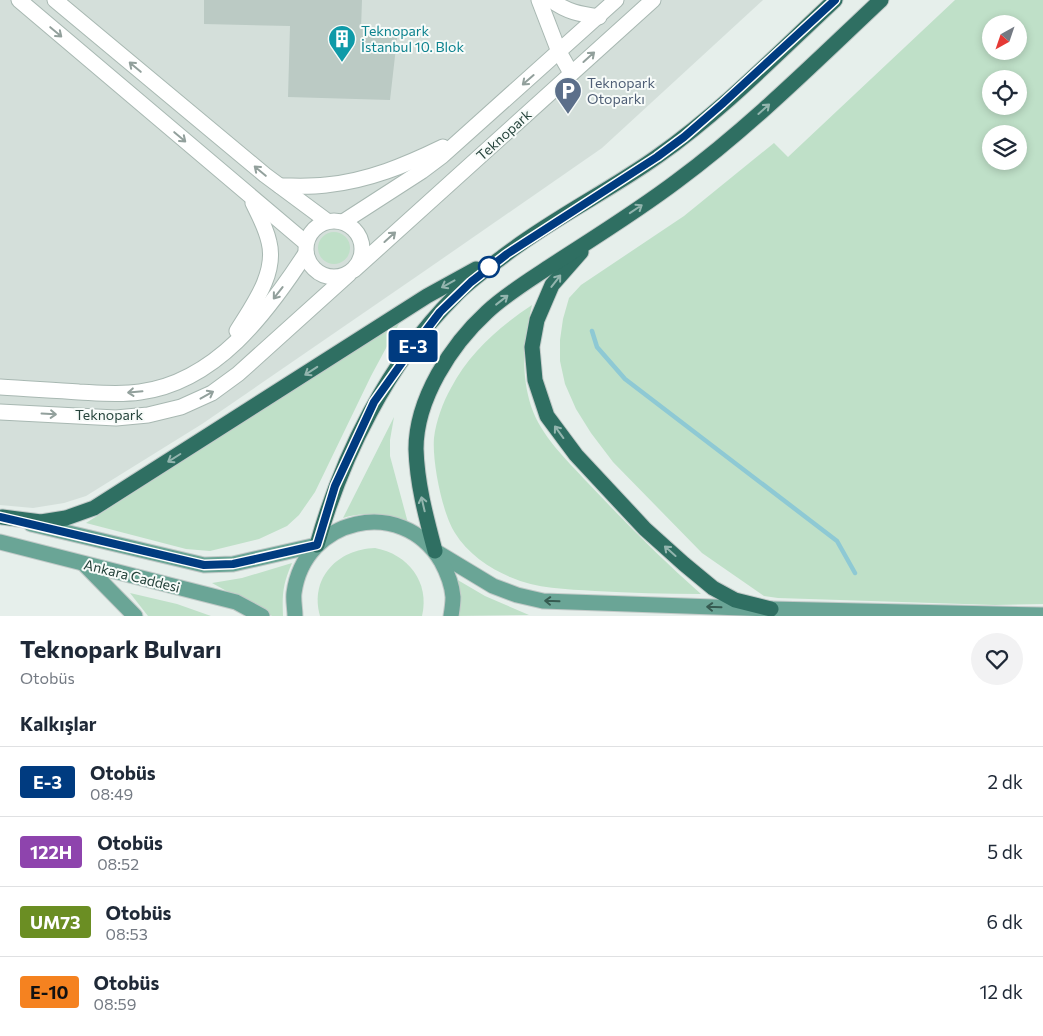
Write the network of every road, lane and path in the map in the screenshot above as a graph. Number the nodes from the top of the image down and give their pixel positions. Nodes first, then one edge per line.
1 (19, 0) edge
2 (54, 0) edge
3 (539, 0) edge
4 (551, 0) edge
5 (616, 0) edge
6 (653, 0) edge
7 (835, 0) edge
8 (881, 0) edge
9 (599, 17) junction
10 (559, 52) junction
11 (571, 73) junction
12 (463, 137) junction
13 (280, 186) junction
14 (248, 195) junction
15 (327, 222) junction
16 (343, 222) junction
17 (596, 236) junction
18 (306, 248) junction
19 (507, 254) junction
20 (351, 272) junction
21 (224, 353) junction
22 (0, 387) edge
23 (0, 412) edge
24 (1, 517) edge
25 (0, 542) edge
26 (317, 545) junction
27 (435, 551) junction
28 (83, 563) junction
29 (771, 609) junction
30 (1043, 615) edge
31 (135, 616) edge
32 (262, 616) edge
33 (295, 616) edge
34 (451, 616) edge

1 -> 14 street, Teknopark
13 -> 2 street
3 - 10 street
4 - 9 street
5 - 9 street, Teknopark
11 -> 6 street, Teknopark
7 - 19 highway
17 -> 8 highway
9 - 10 street, Teknopark
10 - 11 street
10 -> 12 street, Teknopark
20 -> 11 street, Teknopark
12 - 13 street, Teknopark
12 - 16 street, Teknopark
13 - 15 street
14 - 18 street, Teknopark
14 - 21 street, Teknopark
15 - 16 street
15 - 18 street, Teknopark
16 - 20 street, Teknopark
27 -> 17 highway
29 -> 17 highway
18 - 20 street, Teknopark
18 -> 21 street, Teknopark
19 -> 24 highway
19 - 26 highway
23 -> 20 street, Teknopark
21 -> 22 street, Teknopark
24 - 26 main road, Ankara Caddesi
25 - 28 main road, Ankara Caddesi
26 - 27 main road
26 - 33 main road
29 -> 27 main road
27 - 34 main road
28 - 31 main road
28 - 32 main road, Ankara Caddesi
29 - 30 main road

